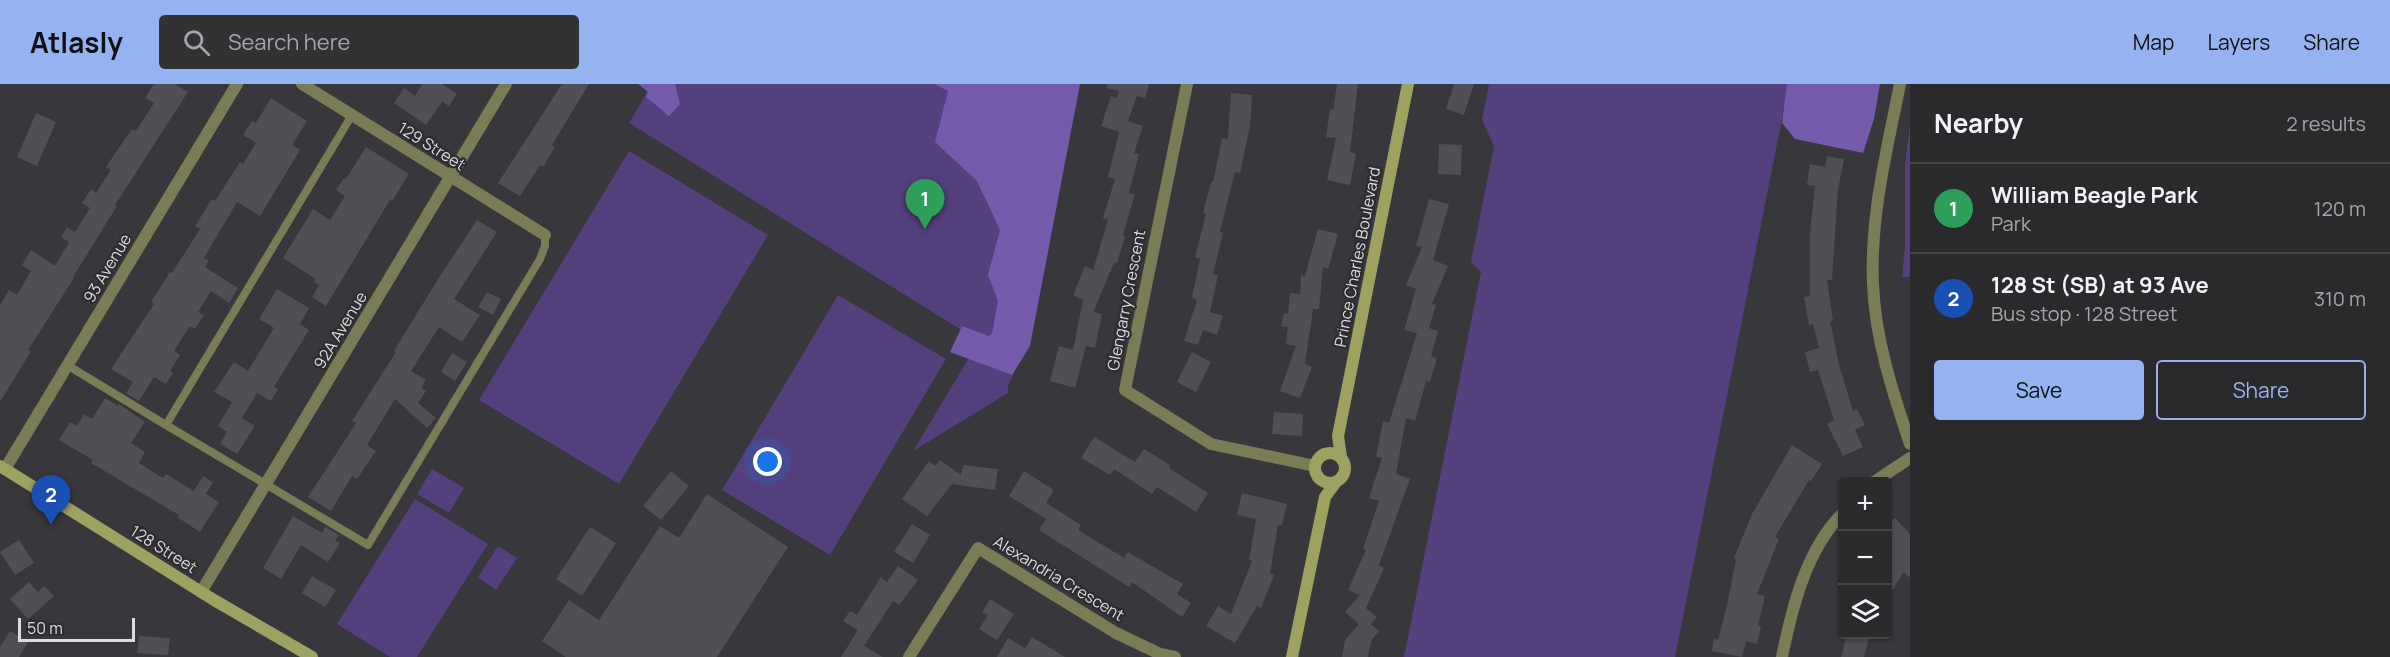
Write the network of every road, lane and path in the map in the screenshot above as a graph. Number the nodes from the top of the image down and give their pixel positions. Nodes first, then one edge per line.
1 (303, 84) edge
2 (506, 84) edge
3 (1186, 84) edge
4 (1408, 84) edge
5 (1900, 84) edge
6 (231, 86) edge
7 (352, 115) junction
8 (451, 178) junction
9 (545, 235) joint
10 (67, 364) junction
11 (166, 425) junction
12 (1338, 436) junction
13 (1910, 444) edge
14 (1327, 453) junction
15 (1341, 457) junction
16 (1910, 458) edge
17 (1315, 466) junction
18 (3, 467) edge
19 (1882, 477) edge
20 (1321, 481) junction
21 (1336, 482) junction
22 (266, 484) junction
23 (1325, 497) junction
24 (1838, 518) edge
25 (201, 592) junction
26 (312, 657) edge
27 (909, 657) edge
28 (1175, 657) edge
29 (1292, 657) edge
30 (1782, 657) edge

1 - 7 street, 129 Street
2 - 8 street, 92A Avenue
3 - 17 street, Glengarry Crescent
4 - 12 street, Prince Charles Boulevard
5 - 13 street
6 - 10 street, 93 Avenue
7 - 8 street, 129 Street
7 - 11 lane
8 - 9 street, 129 Street
8 - 22 street, 92A Avenue
9 - 22 lane
10 - 11 lane
10 - 18 street, 93 Avenue
11 - 22 lane
12 - 14 street, Prince Charles Boulevard
12 - 15 street, Prince Charles Boulevard
14 - 15 street
14 - 17 street
15 - 21 street
16 - 19 street
17 - 20 street
18 - 25 street, 128 Street
20 - 21 street
20 - 23 street
21 - 23 street
22 - 25 street, 92A Avenue
23 - 29 street
24 - 30 street
25 - 26 street, 128 Street
27 - 28 street, Alexandria Crescent

